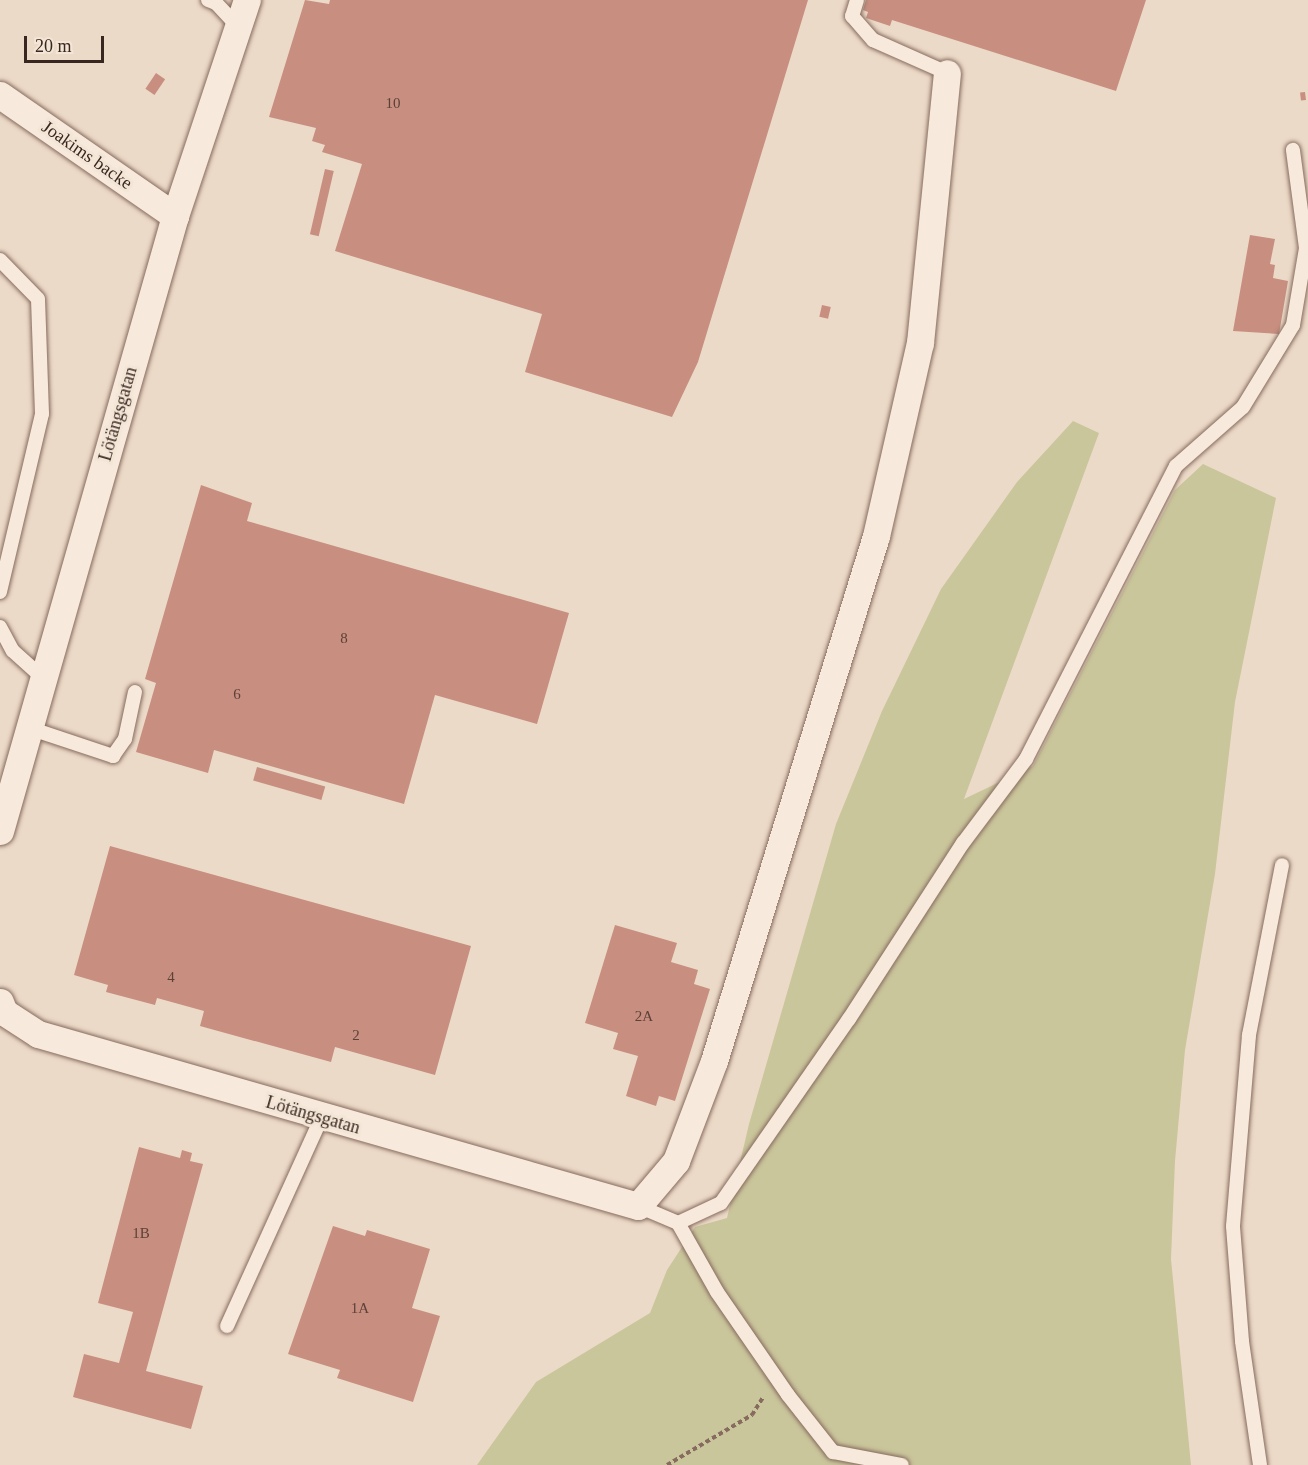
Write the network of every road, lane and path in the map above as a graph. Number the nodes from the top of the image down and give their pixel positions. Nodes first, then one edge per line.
1 (208, 0) edge
2 (247, 0) edge
3 (857, 0) edge
4 (238, 27) junction
5 (947, 73) joint
6 (0, 95) edge
7 (1293, 150) dead end
8 (175, 216) junction
9 (0, 260) edge
10 (0, 592) edge
11 (0, 627) edge
12 (43, 678) junction
13 (135, 692) dead end
14 (29, 728) junction
15 (0, 831) edge
16 (1282, 865) dead end
17 (0, 1002) edge
18 (322, 1117) junction
19 (638, 1206) junction
20 (678, 1223) junction
21 (226, 1326) dead end
22 (767, 1365) junction
23 (667, 1465) edge
24 (902, 1465) edge
25 (1260, 1465) edge

1 - 4 lane
2 - 4 street, Lötängsgatan
3 - 5 lane
4 - 8 street, Lötängsgatan
5 - 19 street
6 - 8 street, Joakims backe
7 - 20 lane
8 - 12 street, Lötängsgatan
9 - 10 lane
11 - 12 lane
12 - 14 street, Lötängsgatan
13 - 14 lane
14 - 15 street, Lötängsgatan
16 - 25 lane
17 - 18 street, Lötängsgatan
18 - 19 street, Lötängsgatan
18 - 21 lane
19 - 20 lane
20 - 22 lane
22 - 23 path
22 - 24 lane

